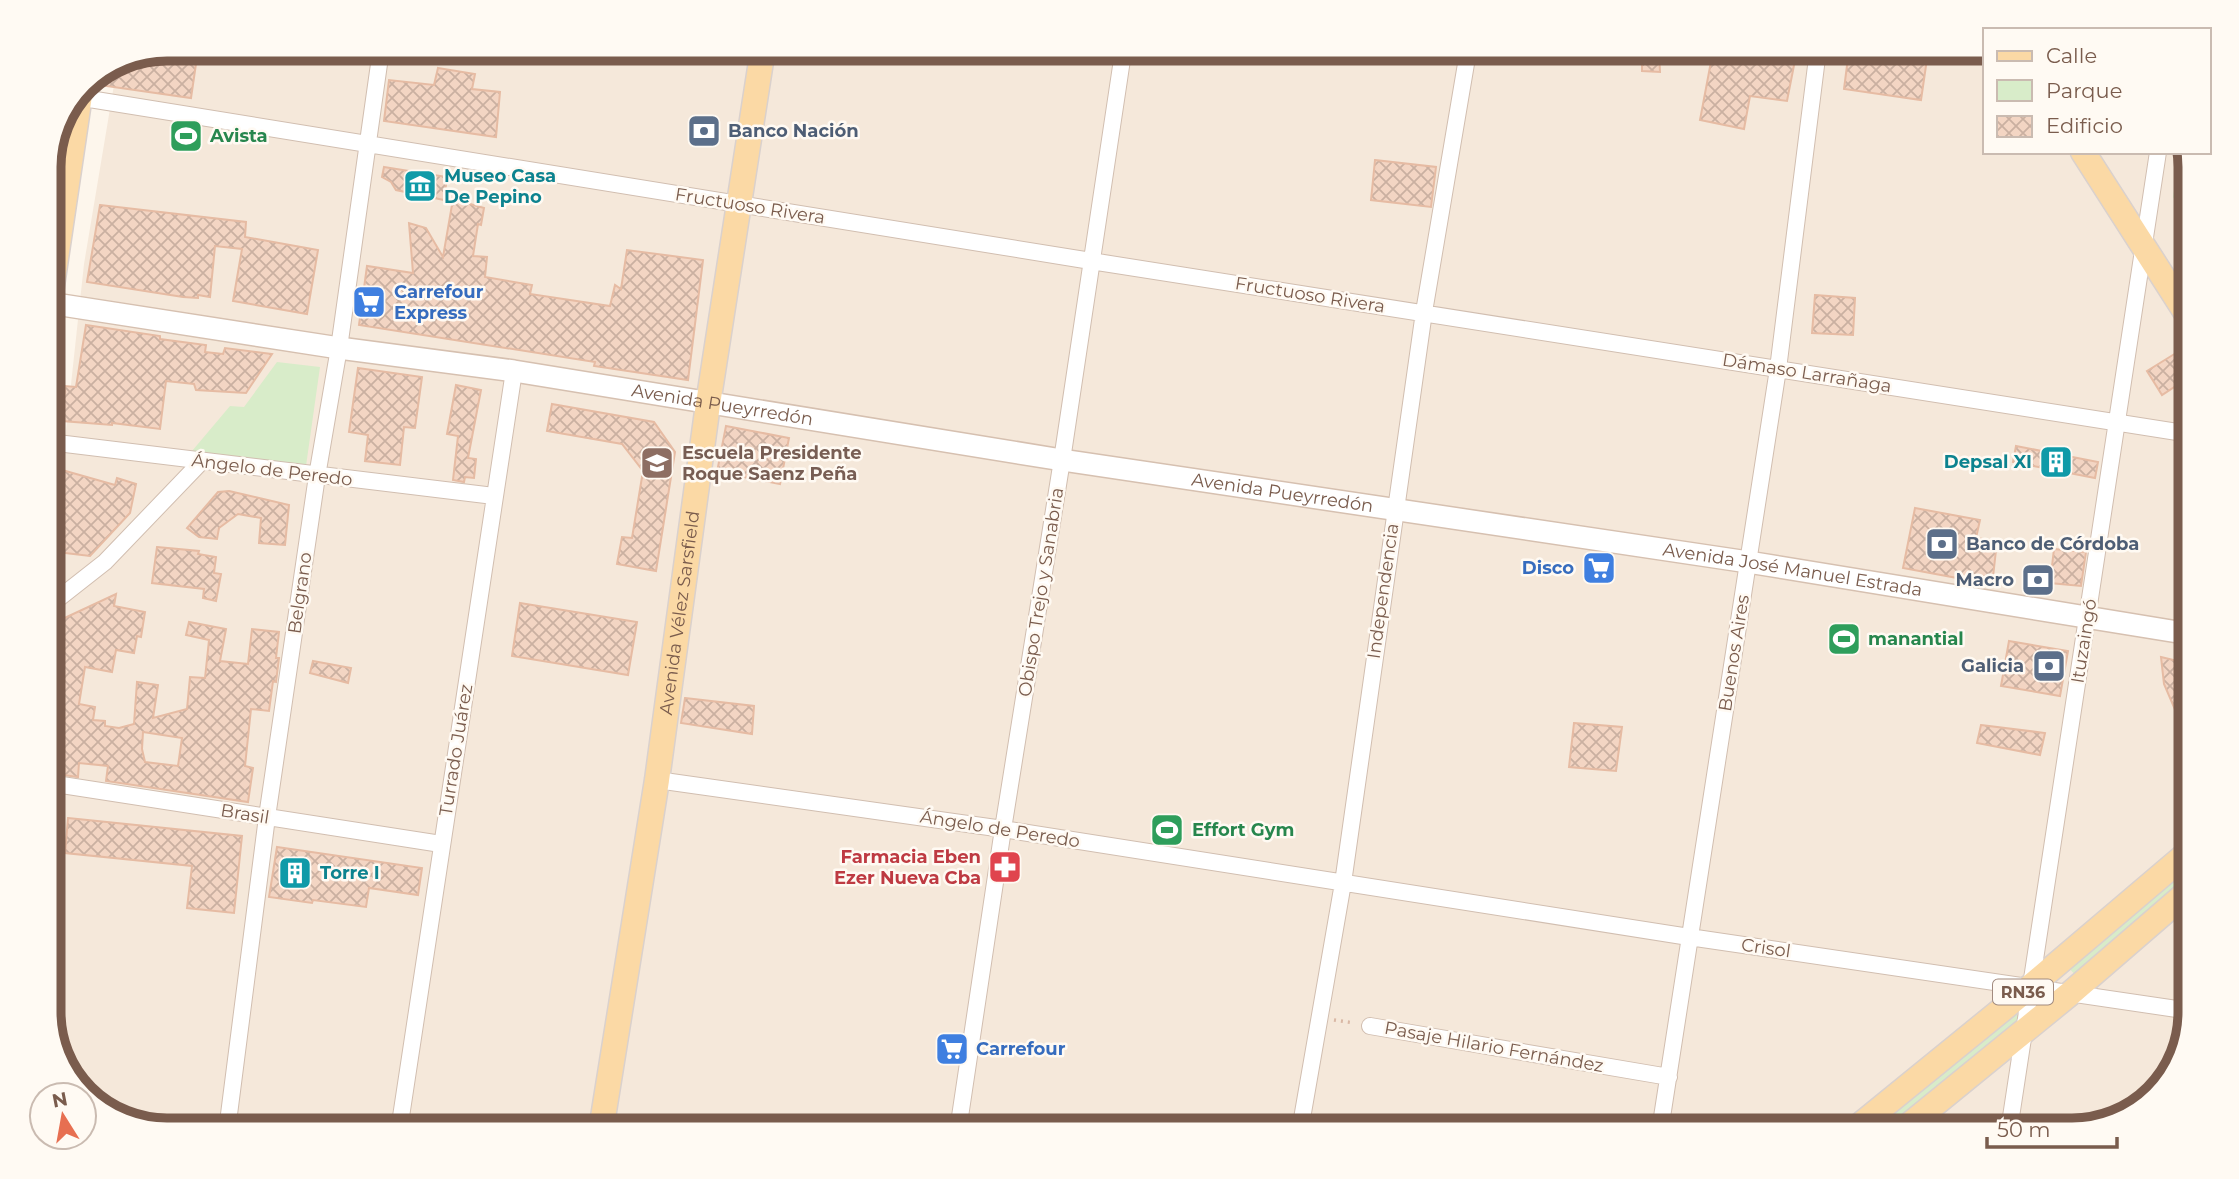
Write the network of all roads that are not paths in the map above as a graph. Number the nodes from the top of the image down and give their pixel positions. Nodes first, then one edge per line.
1 (379, 61) edge
2 (761, 61) edge
3 (1122, 61) edge
4 (1466, 61) edge
5 (1817, 61) edge
6 (89, 96) edge
7 (77, 112) edge
8 (368, 144) junction
9 (2084, 154) edge
10 (2158, 154) edge
11 (738, 204) junction
12 (61, 223) edge
13 (2144, 246) junction
14 (1091, 261) junction
15 (2178, 300) edge
16 (61, 306) edge
17 (1424, 312) junction
18 (339, 348) junction
19 (1778, 369) junction
20 (514, 371) junction
21 (708, 404) junction
22 (2118, 422) junction
23 (2178, 432) edge
24 (61, 443) edge
25 (1062, 460) junction
26 (202, 461) junction
27 (317, 476) junction
28 (494, 496) junction
29 (1395, 509) junction
30 (1748, 562) junction
31 (61, 597) edge
32 (2087, 617) junction
33 (2178, 632) edge
34 (657, 780) junction
35 (61, 785) edge
36 (267, 817) junction
37 (1003, 829) junction
38 (442, 844) junction
39 (2178, 861) edge
40 (1343, 883) junction
41 (2178, 900) edge
42 (1689, 937) junction
43 (2031, 986) junction
44 (2072, 992) junction
45 (2178, 1009) edge
46 (1370, 1026) road end
47 (2024, 1029) junction
48 (1669, 1077) junction
49 (229, 1118) edge
50 (401, 1118) edge
51 (603, 1118) edge
52 (960, 1118) edge
53 (1302, 1118) edge
54 (1662, 1118) edge
55 (1869, 1118) edge
56 (1917, 1118) edge
57 (2011, 1118) edge

1 - 8 street, Belgrano
2 - 11 main road, Avenida Vélez Sarsfield
3 - 14 street, Obispo Trejo y Sanabria
4 - 17 street, Independencia
5 - 19 street, Buenos Aires
6 - 8 street, Fructuoso Rivera
7 - 12 main road
8 - 11 street, Fructuoso Rivera
8 - 18 street, Belgrano
9 - 13 main road
10 - 13 street, Ituzaingó
11 - 14 street, Fructuoso Rivera
11 - 21 main road, Avenida Vélez Sarsfield
13 - 15 main road
13 - 22 street, Ituzaingó
14 - 17 street, Fructuoso Rivera
14 - 25 street, Obispo Trejo y Sanabria
16 - 18 main road, Avenida Pueyrredón
17 - 19 street, Dámaso Larrañaga
17 - 29 street, Independencia
18 - 20 main road, Avenida Pueyrredón
18 - 27 street, Belgrano
19 - 22 street, Dámaso Larrañaga
19 - 30 street, Buenos Aires
20 - 21 main road, Avenida Pueyrredón
20 - 28 street, Turrado Juárez
21 - 25 main road, Avenida Pueyrredón
21 - 34 main road, Avenida Vélez Sarsfield
22 - 23 street, Dámaso Larrañaga
22 - 32 street, Ituzaingó
24 - 26 street, Ángelo de Peredo
25 - 29 main road, Avenida Pueyrredón
25 - 37 street, Obispo Trejo y Sanabria
26 - 27 street, Ángelo de Peredo
26 - 31 street
27 - 28 street, Ángelo de Peredo
27 - 36 street, Belgrano
28 - 38 street, Turrado Juárez
29 - 30 main road, Avenida José Manuel Estrada
29 - 40 street, Independencia
30 - 32 main road, Avenida José Manuel Estrada
30 - 42 street, Buenos Aires
32 - 33 main road, Avenida José Manuel Estrada
32 - 43 street, Ituzaingó
34 - 37 street, Ángelo de Peredo
34 - 51 main road, Avenida Vélez Sarsfield
35 - 36 street, Brasil
36 - 38 street, Brasil
36 - 49 street, Belgrano
37 - 40 street, Ángelo de Peredo
37 - 52 street, Obispo Trejo y Sanabria
38 - 50 street, Turrado Juárez
39 - 43 main road, RN36
40 - 42 street, Crisol
40 - 53 street, Independencia
41 - 44 main road, RN36
42 - 43 street, Crisol
42 - 48 street, Buenos Aires
43 - 44 street, Crisol
43 - 47 street, Ituzaingó
43 - 55 main road, RN36
44 - 45 street, Crisol
44 - 47 main road, RN36
46 - 48 street, Pasaje Hilario Fernández
47 - 56 main road, RN36
47 - 57 street, Ituzaingó
48 - 54 street, Buenos Aires

